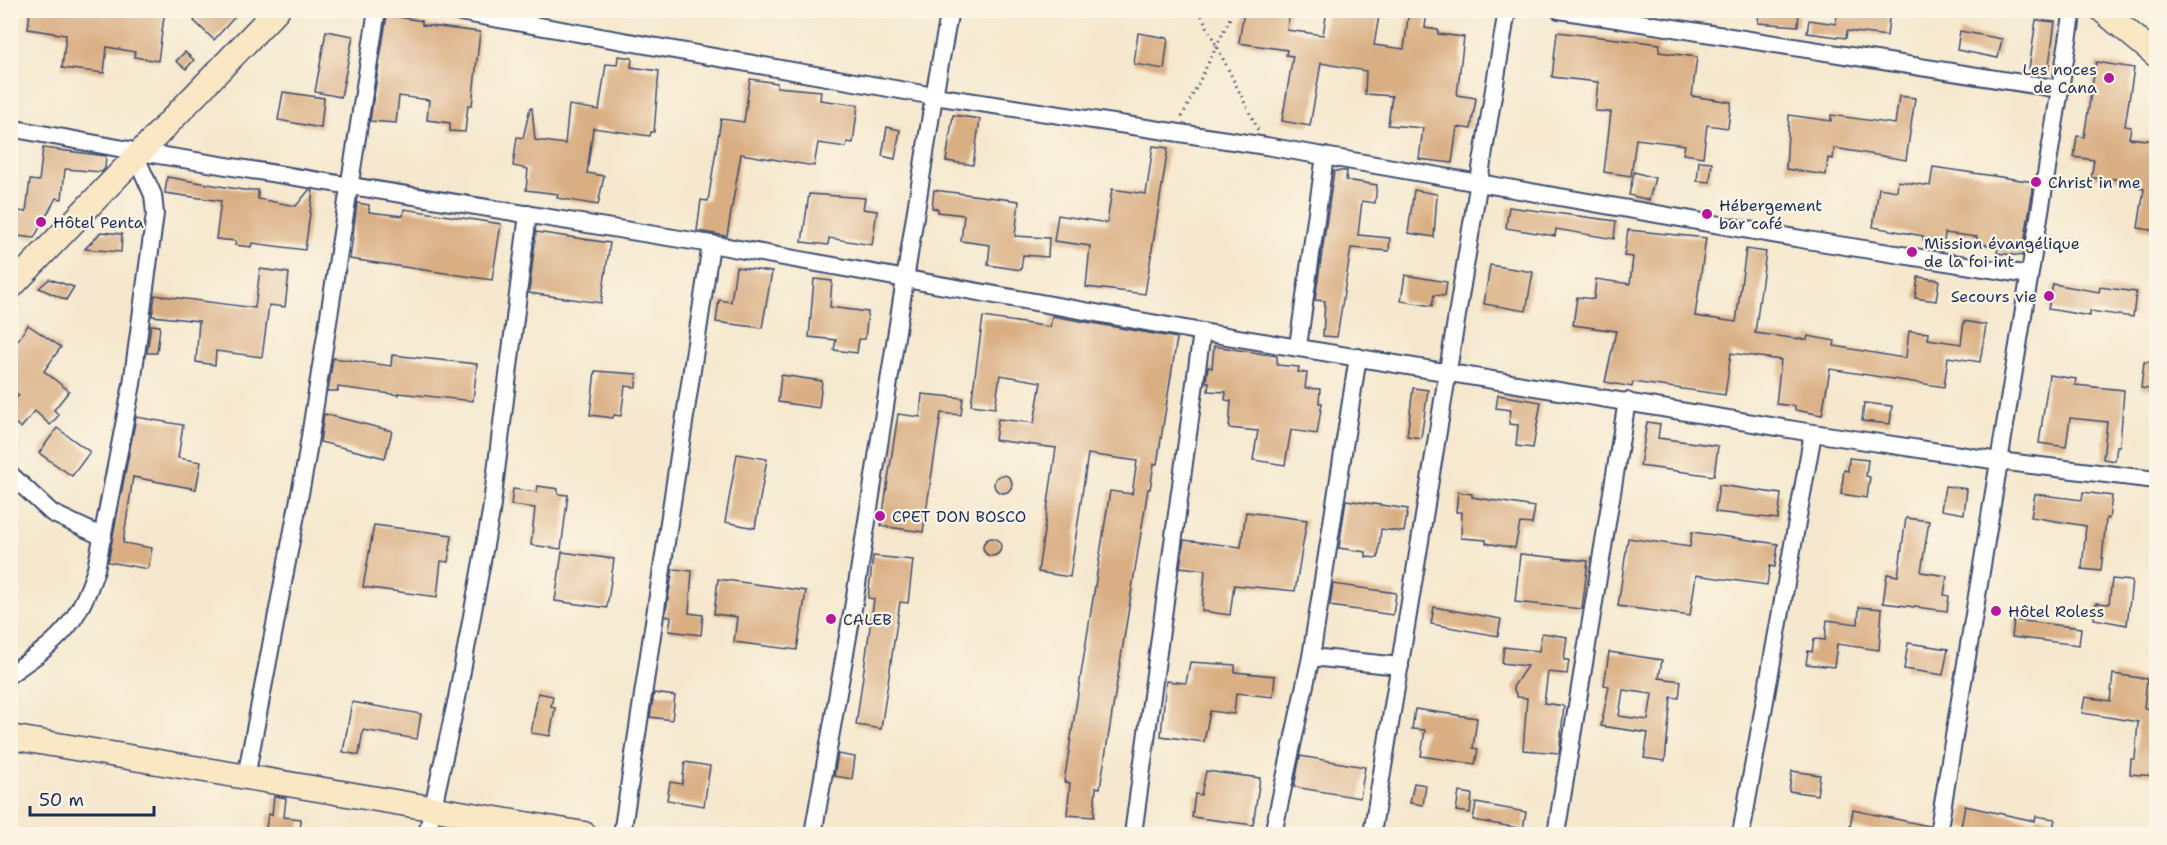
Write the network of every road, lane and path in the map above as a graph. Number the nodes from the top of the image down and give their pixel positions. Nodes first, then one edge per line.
1 (277, 10) edge
2 (377, 10) edge
3 (448, 10) edge
4 (950, 10) edge
5 (1198, 10) edge
6 (1234, 10) edge
7 (1508, 10) edge
8 (1560, 10) edge
9 (2073, 10) edge
10 (2102, 10) edge
11 (1216, 49) junction
12 (2157, 55) edge
13 (2060, 89) junction
14 (934, 96) junction
15 (10, 128) edge
16 (1174, 132) junction
17 (1266, 146) junction
18 (138, 155) junction
19 (1325, 156) junction
20 (1479, 183) junction
21 (348, 184) junction
22 (528, 214) junction
23 (711, 244) junction
24 (2030, 275) junction
25 (906, 278) junction
26 (10, 288) edge
27 (1202, 332) junction
28 (1298, 346) junction
29 (1358, 357) junction
30 (1448, 372) junction
31 (1627, 401) junction
32 (1813, 433) junction
33 (1999, 461) junction
34 (10, 474) edge
35 (2157, 480) edge
36 (103, 537) junction
37 (1311, 657) junction
38 (1400, 666) junction
39 (10, 674) edge
40 (10, 737) edge
41 (246, 777) junction
42 (431, 809) junction
43 (427, 834) edge
44 (584, 834) edge
45 (622, 834) edge
46 (813, 834) edge
47 (1133, 834) edge
48 (1273, 834) edge
49 (1372, 834) edge
50 (1556, 834) edge
51 (1741, 834) edge
52 (1938, 834) edge

1 - 18 street
2 - 21 street
3 - 14 street
4 - 14 street
5 - 11 path
6 - 11 path
7 - 20 street
8 - 13 street
9 - 13 street
10 - 12 street
11 - 16 path
11 - 17 path
13 - 24 street
14 - 16 street
14 - 25 street
15 - 18 street
16 - 17 street
17 - 19 street
18 - 21 street
18 - 26 street
18 - 36 street
19 - 20 street
19 - 28 street
20 - 24 street
20 - 30 street
21 - 22 street
21 - 41 street
22 - 23 street
22 - 42 street
23 - 25 street
23 - 45 street
24 - 33 street
25 - 27 street
25 - 46 street
27 - 28 street
27 - 47 street
28 - 29 street
29 - 30 street
29 - 37 street
30 - 31 street
30 - 38 street
31 - 32 street
31 - 50 street
32 - 33 street
32 - 51 street
33 - 35 street
33 - 52 street
34 - 36 street
36 - 39 street
37 - 38 street
37 - 48 street
38 - 49 street
40 - 41 street
41 - 42 street
42 - 43 street
42 - 44 street

